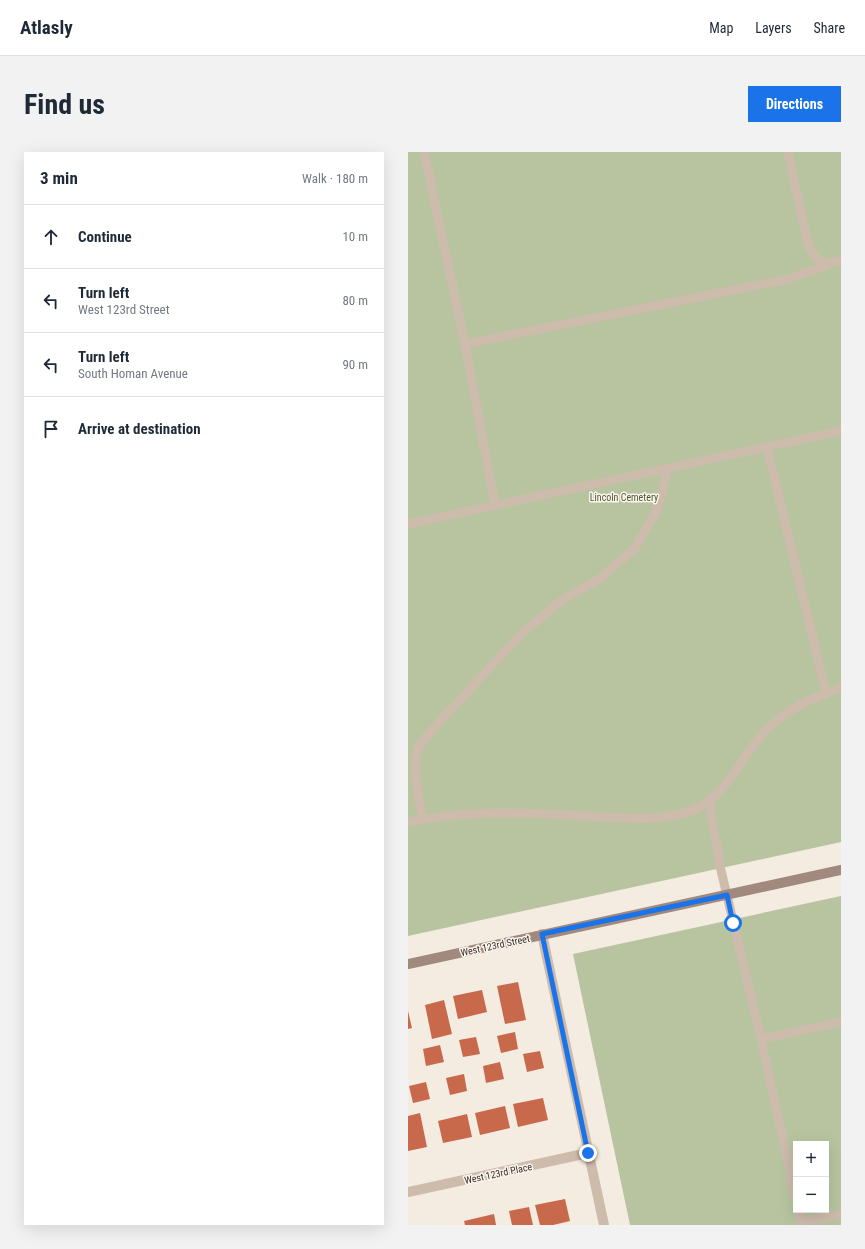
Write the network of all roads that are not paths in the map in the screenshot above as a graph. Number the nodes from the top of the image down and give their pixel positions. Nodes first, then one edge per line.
1 (424, 152) edge
2 (788, 152) edge
3 (841, 261) edge
4 (830, 264) junction
5 (465, 344) junction
6 (841, 431) edge
7 (767, 447) junction
8 (668, 468) junction
9 (495, 505) junction
10 (408, 524) edge
11 (841, 688) edge
12 (826, 693) junction
13 (709, 802) junction
14 (422, 819) junction
15 (408, 822) edge
16 (841, 870) edge
17 (727, 895) junction
18 (542, 934) junction
19 (408, 964) edge
20 (841, 1022) edge
21 (761, 1039) junction
22 (588, 1153) junction
23 (793, 1185) edge
24 (408, 1192) edge
25 (799, 1213) edge
26 (841, 1214) edge
27 (801, 1224) edge
28 (604, 1225) edge

1 - 5 lane
2 - 4 lane
3 - 4 lane
4 - 5 lane
5 - 9 lane
6 - 7 lane
7 - 8 lane
7 - 12 lane
8 - 9 lane
8 - 14 lane
9 - 10 lane
11 - 12 lane
12 - 13 lane
13 - 14 lane
13 - 17 lane
14 - 15 lane
16 - 17 street, West 123rd Street
17 - 18 street, West 123rd Street
17 - 21 lane
18 - 19 street, West 123rd Street
18 - 22 street
20 - 21 lane
21 - 23 lane
22 - 24 street, West 123rd Place
22 - 28 street
25 - 27 lane
26 - 27 lane

